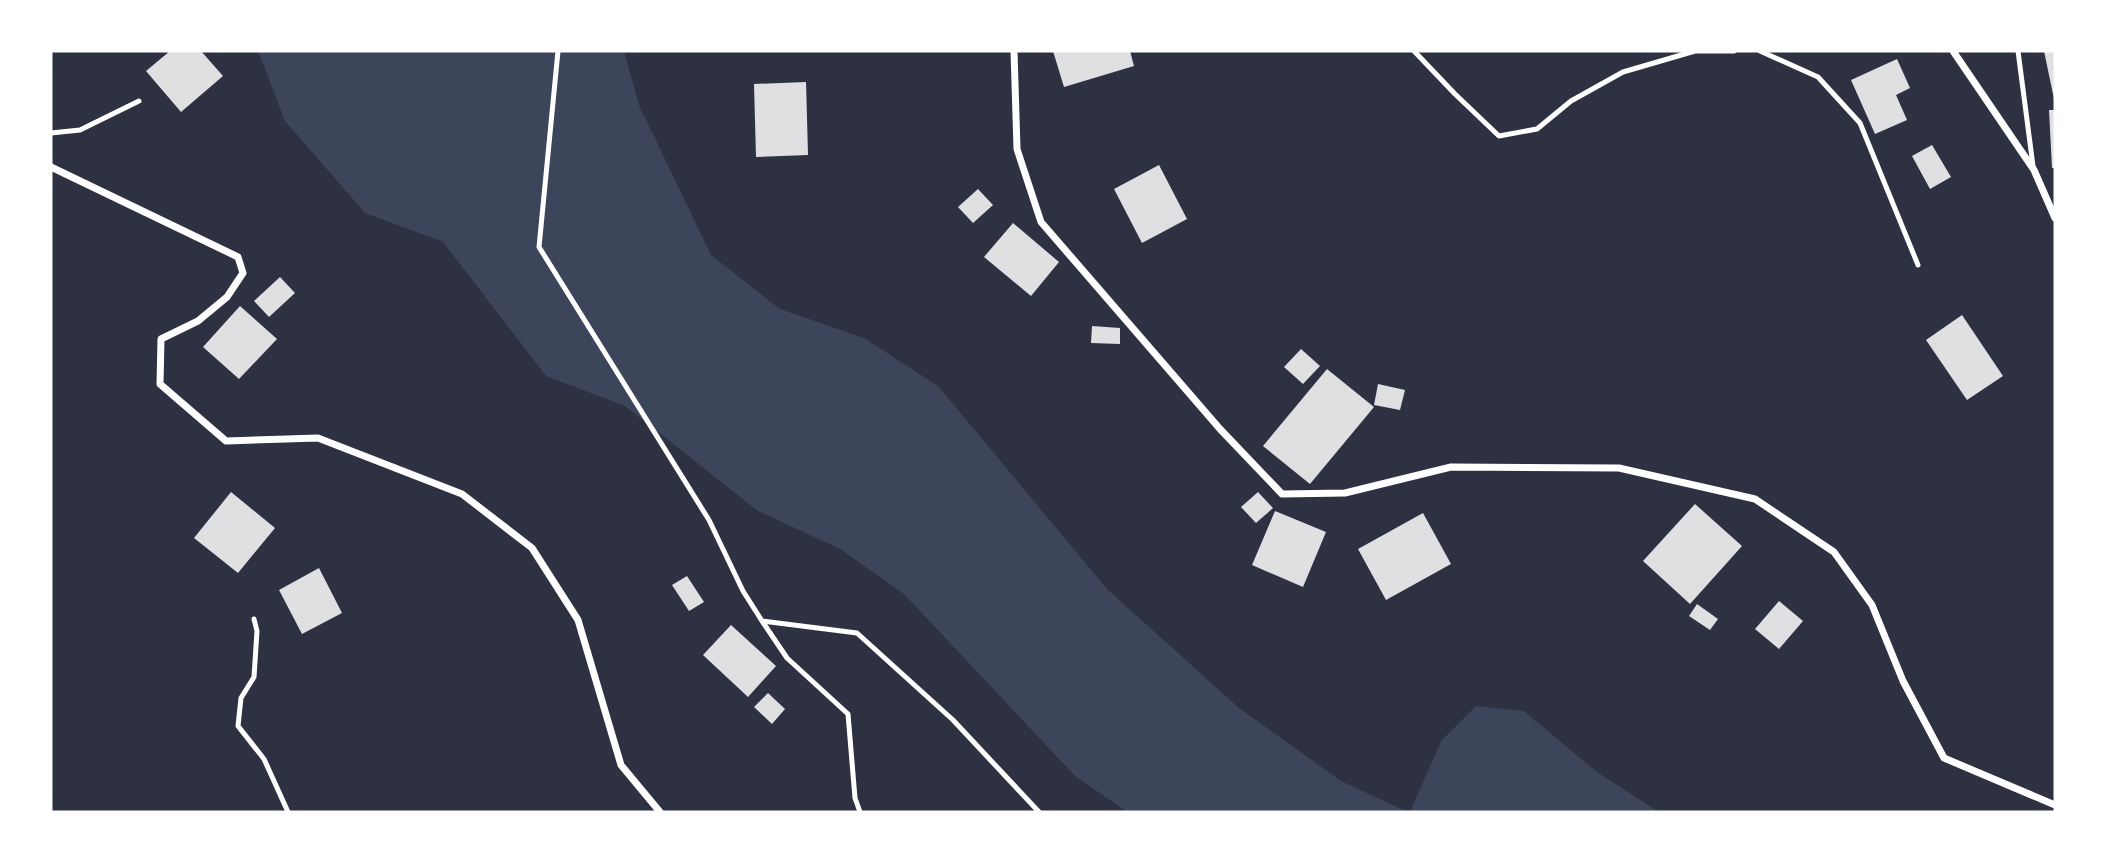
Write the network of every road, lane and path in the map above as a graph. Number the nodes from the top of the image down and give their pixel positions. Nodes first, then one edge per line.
1 (558, 51) edge
2 (1014, 51) edge
3 (1414, 51) edge
4 (1734, 51) edge
5 (1760, 51) edge
6 (1953, 51) edge
7 (2018, 51) edge
8 (139, 102) dead end
9 (51, 133) edge
10 (51, 167) edge
11 (2034, 170) junction
12 (2055, 218) edge
13 (1919, 265) dead end
14 (254, 619) dead end
15 (762, 621) junction
16 (2055, 805) edge
17 (288, 812) edge
18 (660, 812) edge
19 (860, 812) edge
20 (1039, 812) edge

1 - 15 lane
2 - 16 street
3 - 4 lane
5 - 13 lane
6 - 11 street
7 - 11 lane
8 - 9 lane
10 - 18 street
11 - 12 street
14 - 17 lane
15 - 19 lane
15 - 20 lane

